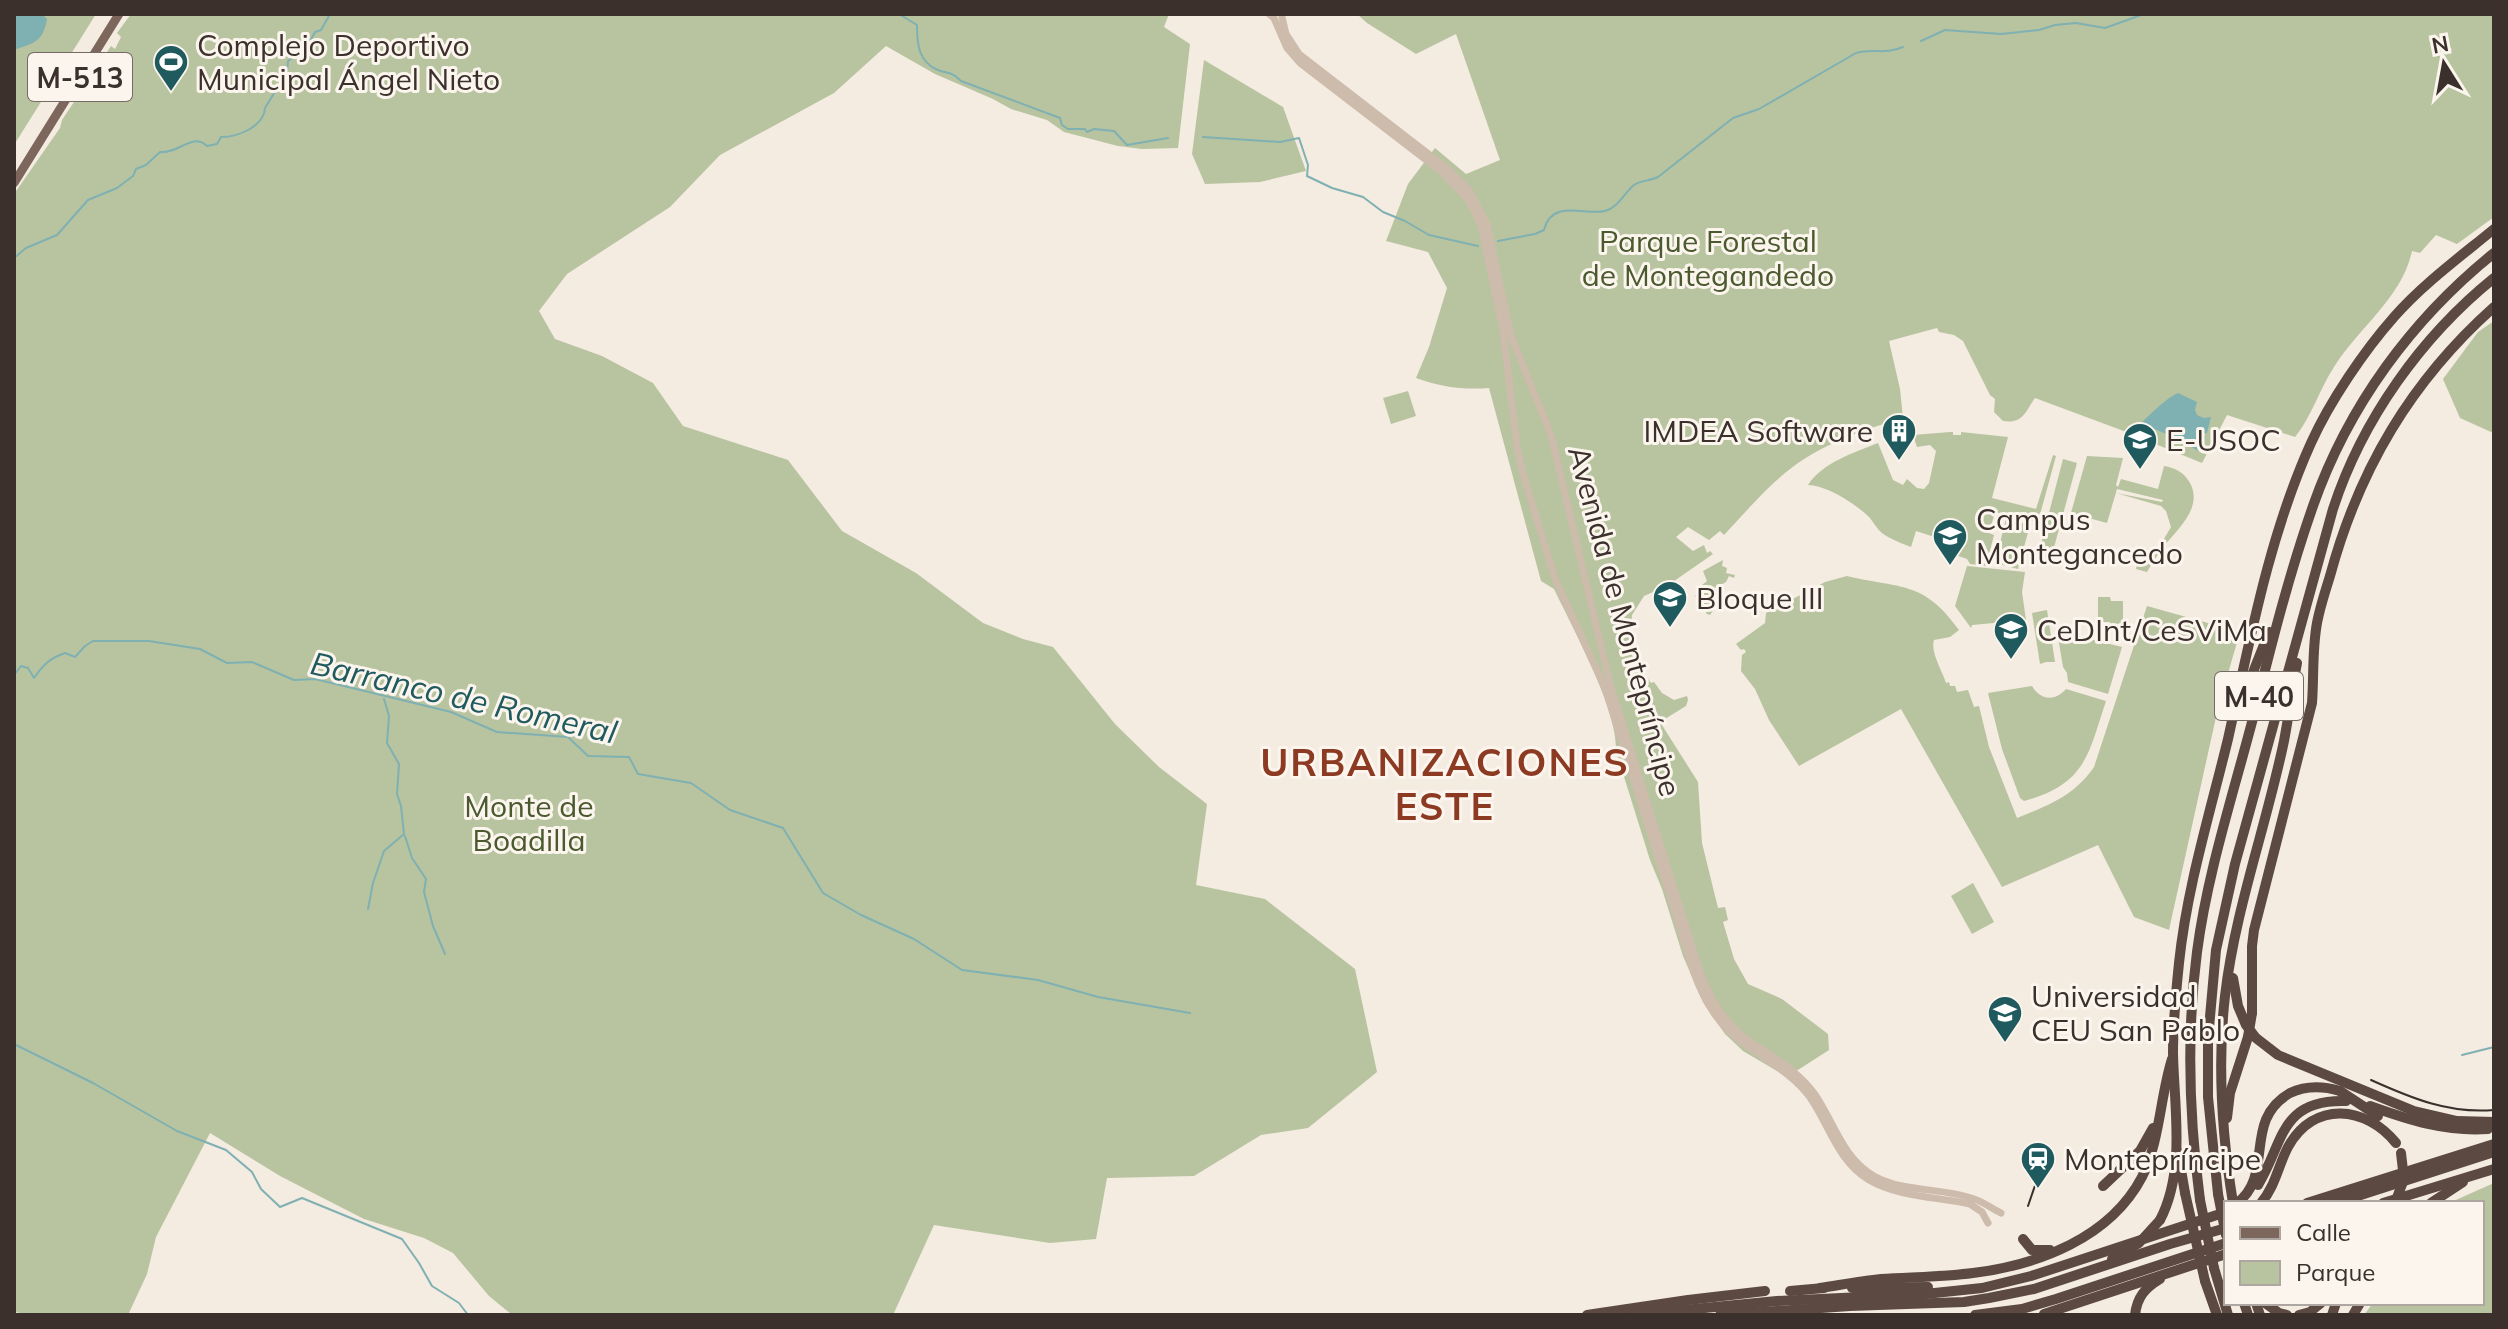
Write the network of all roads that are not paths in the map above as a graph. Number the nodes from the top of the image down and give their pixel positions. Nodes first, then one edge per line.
1 (119, 14) edge
2 (1278, 16) edge
3 (14, 183) edge
4 (2494, 229) edge
5 (2494, 253) edge
6 (2494, 278) edge
7 (2494, 307) edge
8 (2288, 582) junction
9 (2310, 590) junction
10 (2228, 736) junction
11 (2234, 943) junction
12 (2173, 1054) junction
13 (2343, 1096) junction
14 (2370, 1106) dead end
15 (2159, 1115) junction
16 (2494, 1125) edge
17 (2176, 1142) junction
18 (2226, 1144) junction
19 (2494, 1144) edge
20 (2398, 1148) junction
21 (2494, 1152) edge
22 (2494, 1169) edge
23 (2475, 1175) junction
24 (2103, 1186) dead end
25 (2234, 1201) edge
26 (2238, 1201) edge
27 (2245, 1201) edge
28 (2263, 1201) edge
29 (2313, 1201) edge
30 (2342, 1201) edge
31 (2390, 1201) edge
32 (2396, 1201) edge
33 (2434, 1201) edge
34 (2224, 1212) edge
35 (2001, 1213) dead end
36 (1988, 1223) dead end
37 (2224, 1225) edge
38 (2224, 1227) edge
39 (2023, 1239) dead end
40 (2224, 1244) edge
41 (2068, 1246) junction
42 (2224, 1255) edge
43 (2169, 1273) junction
44 (2080, 1275) junction
45 (1820, 1288) junction
46 (1982, 1288) junction
47 (1765, 1291) dead end
48 (1790, 1291) dead end
49 (2224, 1302) edge
50 (2268, 1305) edge
51 (2319, 1305) edge
52 (2044, 1314) edge
53 (1587, 1315) edge
54 (1632, 1315) edge
55 (1720, 1315) edge
56 (1975, 1315) edge
57 (2135, 1315) edge
58 (2214, 1315) edge
59 (2287, 1315) edge
60 (2299, 1315) edge

1 - 3 main road, M-513
2 - 35 street, Avenida de Montepríncipe
2 - 36 street, Avenida de Montepríncipe
4 - 10 highway
5 - 8 highway, M-40
6 - 9 highway, M-40
7 - 18 highway, bridge
8 - 10 highway
8 - 49 highway, M-40, bridge
9 - 11 highway
9 - 37 highway, M-40, bridge
10 - 12 highway
11 - 16 highway
11 - 18 highway
12 - 15 highway
12 - 17 highway
13 - 20 highway, bridge
13 - 26 highway
13 - 27 highway
14 - 16 highway
15 - 24 highway
15 - 41 highway
17 - 44 highway, bridge
17 - 58 highway, bridge
18 - 25 highway
19 - 29 highway
20 - 28 highway
20 - 32 highway, bridge
21 - 30 highway
22 - 23 highway
23 - 31 highway
23 - 33 highway
34 - 46 highway
38 - 44 highway
39 - 41 highway
40 - 56 highway
41 - 45 highway
42 - 43 highway
43 - 52 highway
43 - 57 highway
44 - 55 highway
45 - 46 highway
45 - 48 highway
46 - 54 highway
47 - 53 highway
50 - 59 highway
51 - 60 highway

